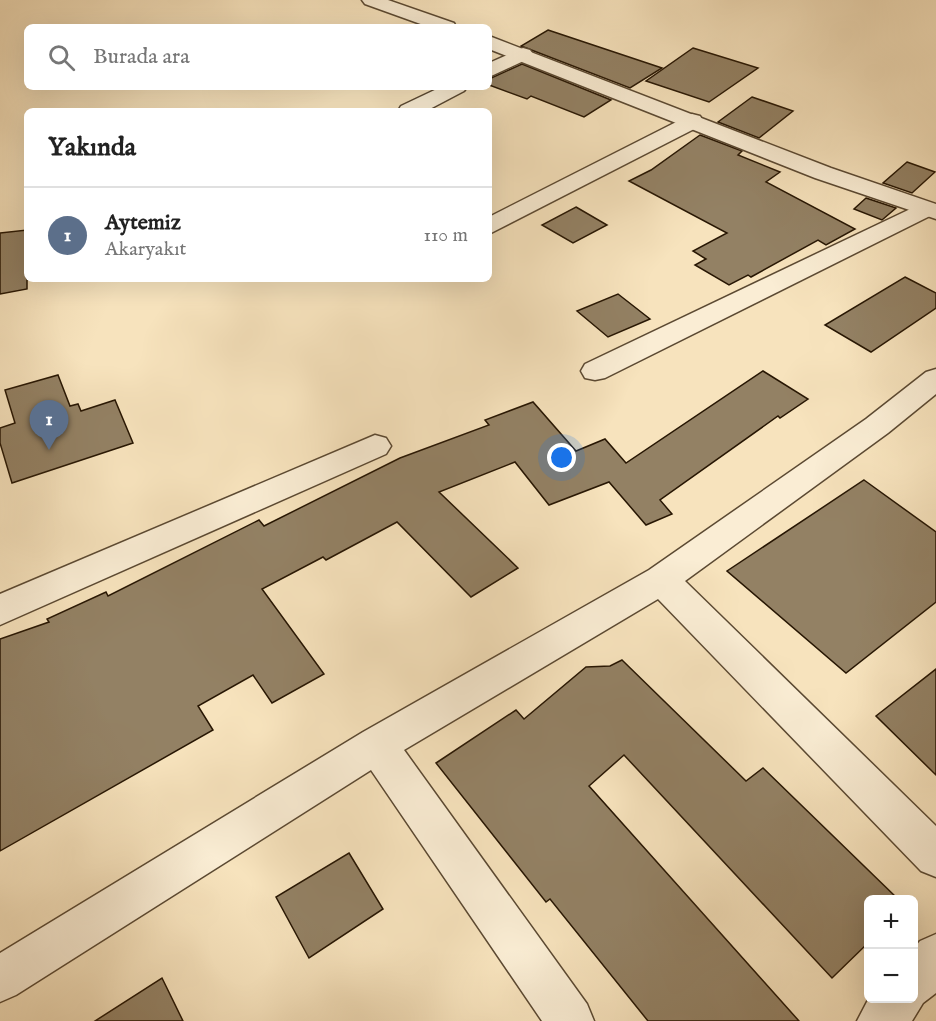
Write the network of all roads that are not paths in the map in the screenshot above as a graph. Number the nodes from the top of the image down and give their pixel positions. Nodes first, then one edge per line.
1 (371, 0) edge
2 (439, 24) edge
3 (492, 43) edge
4 (523, 54) junction
5 (492, 70) edge
6 (451, 90) edge
7 (415, 108) edge
8 (692, 120) junction
9 (930, 211) edge
10 (492, 225) edge
11 (595, 371) dead end
12 (929, 394) edge
13 (375, 446) dead end
14 (661, 580) junction
15 (0, 610) edge
16 (377, 745) junction
17 (936, 856) edge
18 (936, 957) edge
19 (918, 978) edge
20 (0, 979) edge
21 (897, 1003) edge
22 (570, 1021) edge
23 (881, 1021) edge

1 - 2 street
3 - 4 street
4 - 5 street
4 - 8 street
6 - 7 street
8 - 9 street
8 - 10 street
9 - 11 street
12 - 14 street
13 - 15 street
14 - 16 street
14 - 17 street
16 - 20 street
16 - 22 street
18 - 19 street
21 - 23 street

